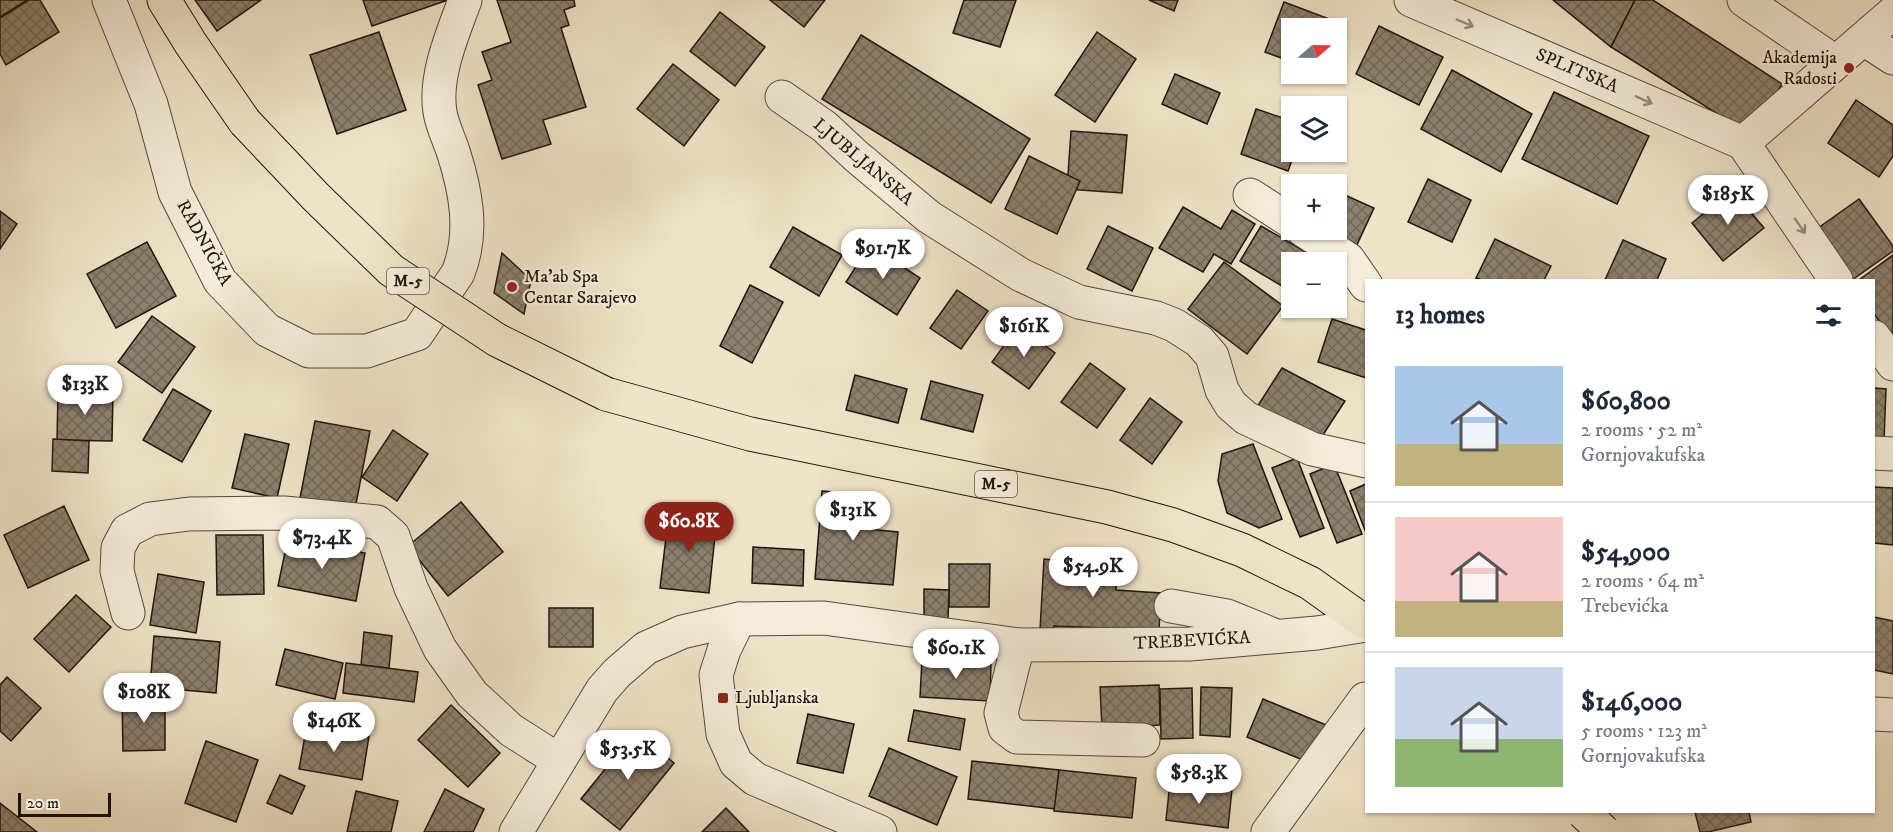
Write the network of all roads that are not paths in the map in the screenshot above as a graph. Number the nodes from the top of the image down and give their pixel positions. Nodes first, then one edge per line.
1 (109, 0) edge
2 (164, 0) edge
3 (465, 0) edge
4 (1411, 0) edge
5 (1744, 0) edge
6 (1893, 13) edge
7 (1864, 39) junction
8 (1893, 58) edge
9 (1834, 62) junction
10 (782, 97) dead end
11 (1743, 143) junction
12 (1250, 195) dead end
13 (1281, 215) edge
14 (1319, 240) edge
15 (1835, 279) edge
16 (1365, 284) edge
17 (1875, 338) edge
18 (1893, 364) edge
19 (1875, 453) edge
20 (1893, 454) edge
21 (1365, 460) edge
22 (1171, 606) dead end
23 (128, 613) dead end
24 (739, 619) junction
25 (1365, 623) edge
26 (1365, 624) edge
27 (1275, 636) junction
28 (1018, 645) junction
29 (1365, 699) edge
30 (1875, 714) edge
31 (1893, 714) edge
32 (1143, 740) dead end
33 (558, 760) junction
34 (1584, 813) edge
35 (516, 832) edge
36 (880, 832) edge
37 (1268, 832) edge
38 (1604, 832) edge

1 - 3 street, RADNIČKA
2 - 25 main road, M-5, bridge
4 -> 11 street, SPLITSKA
5 - 9 street
6 - 7 street
7 - 8 street
7 - 9 street
9 - 11 street
10 - 21 street, LJUBLJANSKA
11 -> 15 street
12 - 13 street
14 - 16 street
17 - 18 street
19 - 20 street
22 - 27 street
23 - 33 street
24 - 28 street, TREBEVIĆKA
24 - 33 street, TREBEVIĆKA
24 - 36 street
26 - 27 street, TREBEVIĆKA
27 - 28 street, TREBEVIĆKA
28 - 32 street
29 - 37 street
30 - 31 street
33 - 35 street, TREBEVIĆKA
34 - 38 main road, bridge

